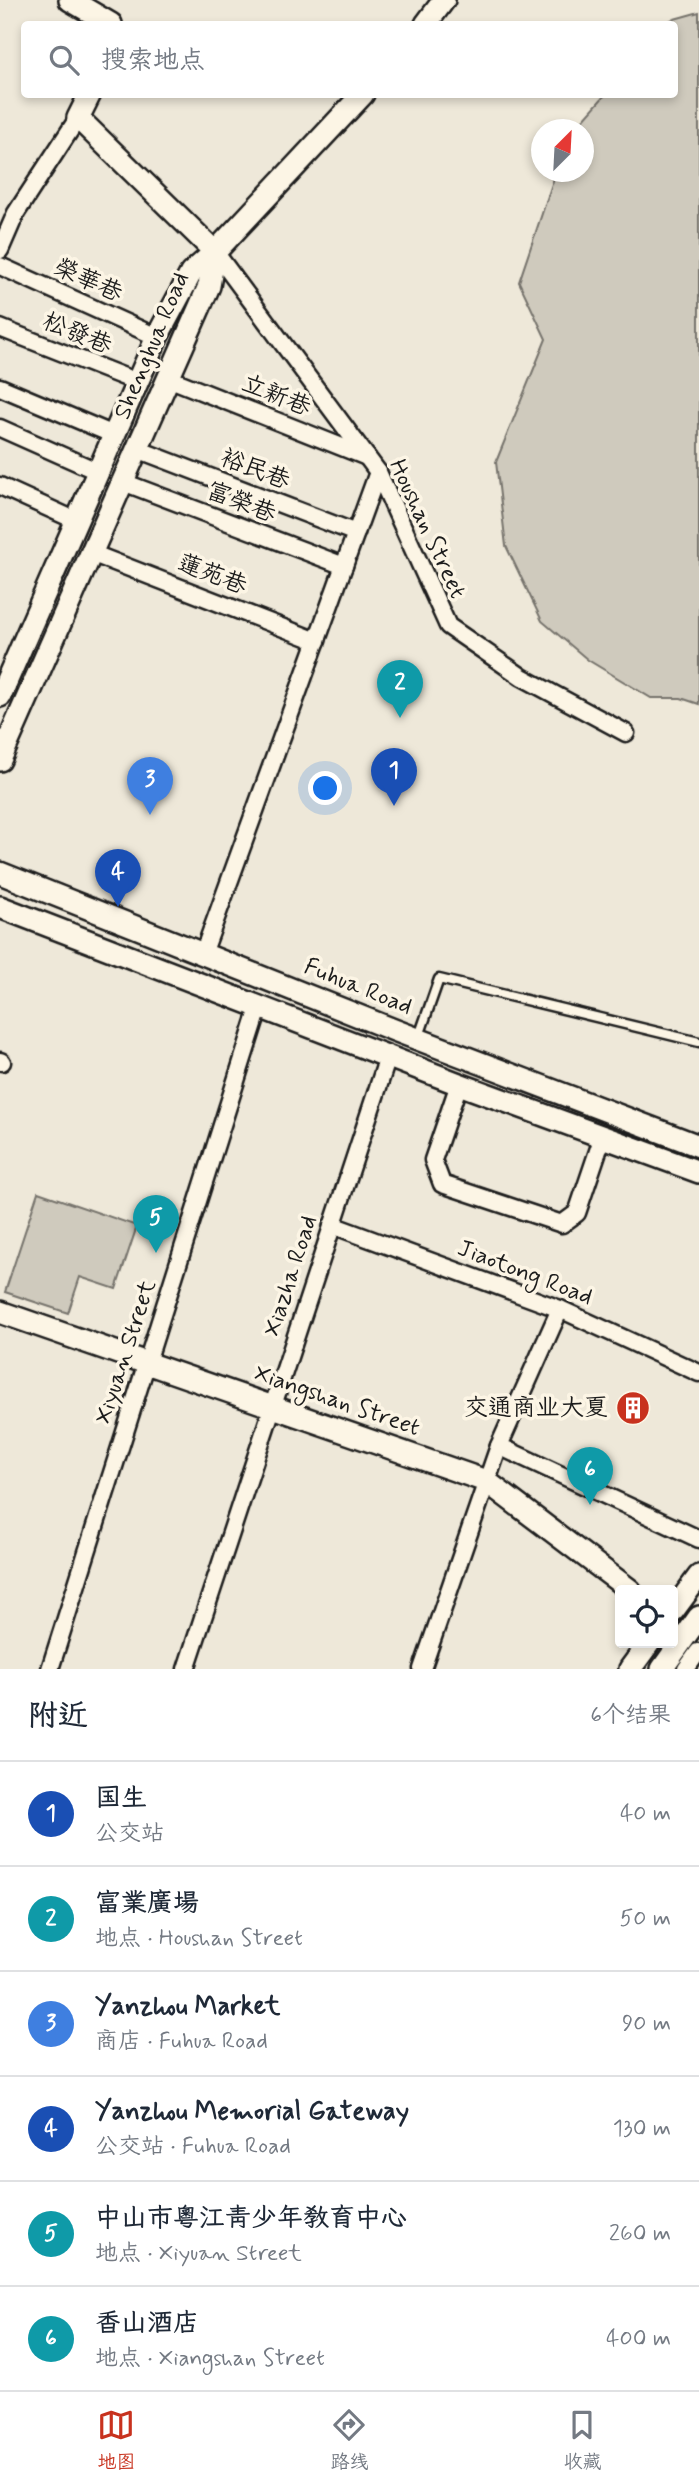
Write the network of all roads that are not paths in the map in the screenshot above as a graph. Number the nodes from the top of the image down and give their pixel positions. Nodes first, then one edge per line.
1 (70, 0) edge
2 (444, 0) edge
3 (106, 21) edge
4 (428, 21) edge
5 (88, 98) edge
6 (359, 98) edge
7 (79, 118) junction
8 (0, 250) edge
9 (215, 252) junction
10 (0, 266) edge
11 (0, 328) edge
12 (157, 337) junction
13 (168, 378) junction
14 (137, 382) junction
15 (0, 387) edge
16 (0, 428) edge
17 (114, 435) junction
18 (137, 449) junction
19 (367, 457) junction
20 (99, 472) junction
21 (378, 472) junction
22 (123, 482) junction
23 (0, 486) edge
24 (77, 521) junction
25 (356, 533) junction
26 (91, 553) junction
27 (344, 566) junction
28 (317, 640) junction
29 (0, 696) edge
30 (626, 733) dead end
31 (0, 760) edge
32 (0, 873) edge
33 (0, 906) edge
34 (203, 954) junction
35 (258, 1008) junction
36 (418, 1039) junction
37 (699, 1042) edge
38 (388, 1057) junction
39 (459, 1084) junction
40 (603, 1136) junction
41 (699, 1146) edge
42 (699, 1172) edge
43 (332, 1225) junction
44 (561, 1308) junction
45 (0, 1312) edge
46 (146, 1363) junction
47 (699, 1373) edge
48 (272, 1406) junction
49 (499, 1446) junction
50 (486, 1481) junction
51 (699, 1539) edge
52 (699, 1576) edge
53 (622, 1585) edge
54 (678, 1604) edge
55 (691, 1641) edge
56 (645, 1648) edge
57 (50, 1669) edge
58 (186, 1669) edge
59 (422, 1669) edge
60 (630, 1669) edge
61 (662, 1669) edge

1 - 3 main road
2 - 4 main road
5 - 7 main road
6 - 9 main road
7 - 8 street
7 - 9 main road
9 - 12 main road, Shenghua Road
9 - 13 main road, Shenghua Road
9 - 19 street, Houshan Street
10 - 12 street, 榮華巷
11 - 14 street, 松發巷
12 - 14 main road, Shenghua Road
13 - 18 main road, Shenghua Road
13 - 19 street, 立新巷
14 - 17 main road, Shenghua Road
15 - 17 street
16 - 20 street
17 - 20 main road, Shenghua Road
18 - 22 main road, Shenghua Road
18 - 25 street, 裕民巷
19 - 21 street, Houshan Street
20 - 24 main road, Shenghua Road
21 - 25 street
21 - 30 street, Houshan Street
22 - 26 main road, Shenghua Road
22 - 27 street, 富榮巷
23 - 24 street
24 - 29 main road, Shenghua Road
25 - 27 street
26 - 28 street, 蓮苑巷
26 - 31 main road, Shenghua Road
27 - 28 street
28 - 34 street
32 - 34 main road, Fuhua Road
33 - 35 main road
34 - 36 main road, Fuhua Road
35 - 38 main road
35 - 46 street, Xiyuan Street
36 - 37 lane
36 - 41 main road, Fuhua Road
38 - 39 main road
38 - 43 street, Xiazha Road
39 - 40 main road
39 - 40 street
40 - 42 main road
43 - 44 street, Jiaotong Road
43 - 48 street, Xiazha Road
44 - 47 street, Jiaotong Road
44 - 49 street
45 - 46 main road, Xiangshan Street
46 - 48 main road, Xiangshan Street
46 - 57 street, Xiyuan Street
48 - 50 main road, Xiangshan Street
48 - 58 street, Xiazha Road
49 - 50 street
49 - 51 street
50 - 53 main road, Xiangshan Street
50 - 59 street
52 - 54 main road
55 - 61 main road
56 - 60 main road

